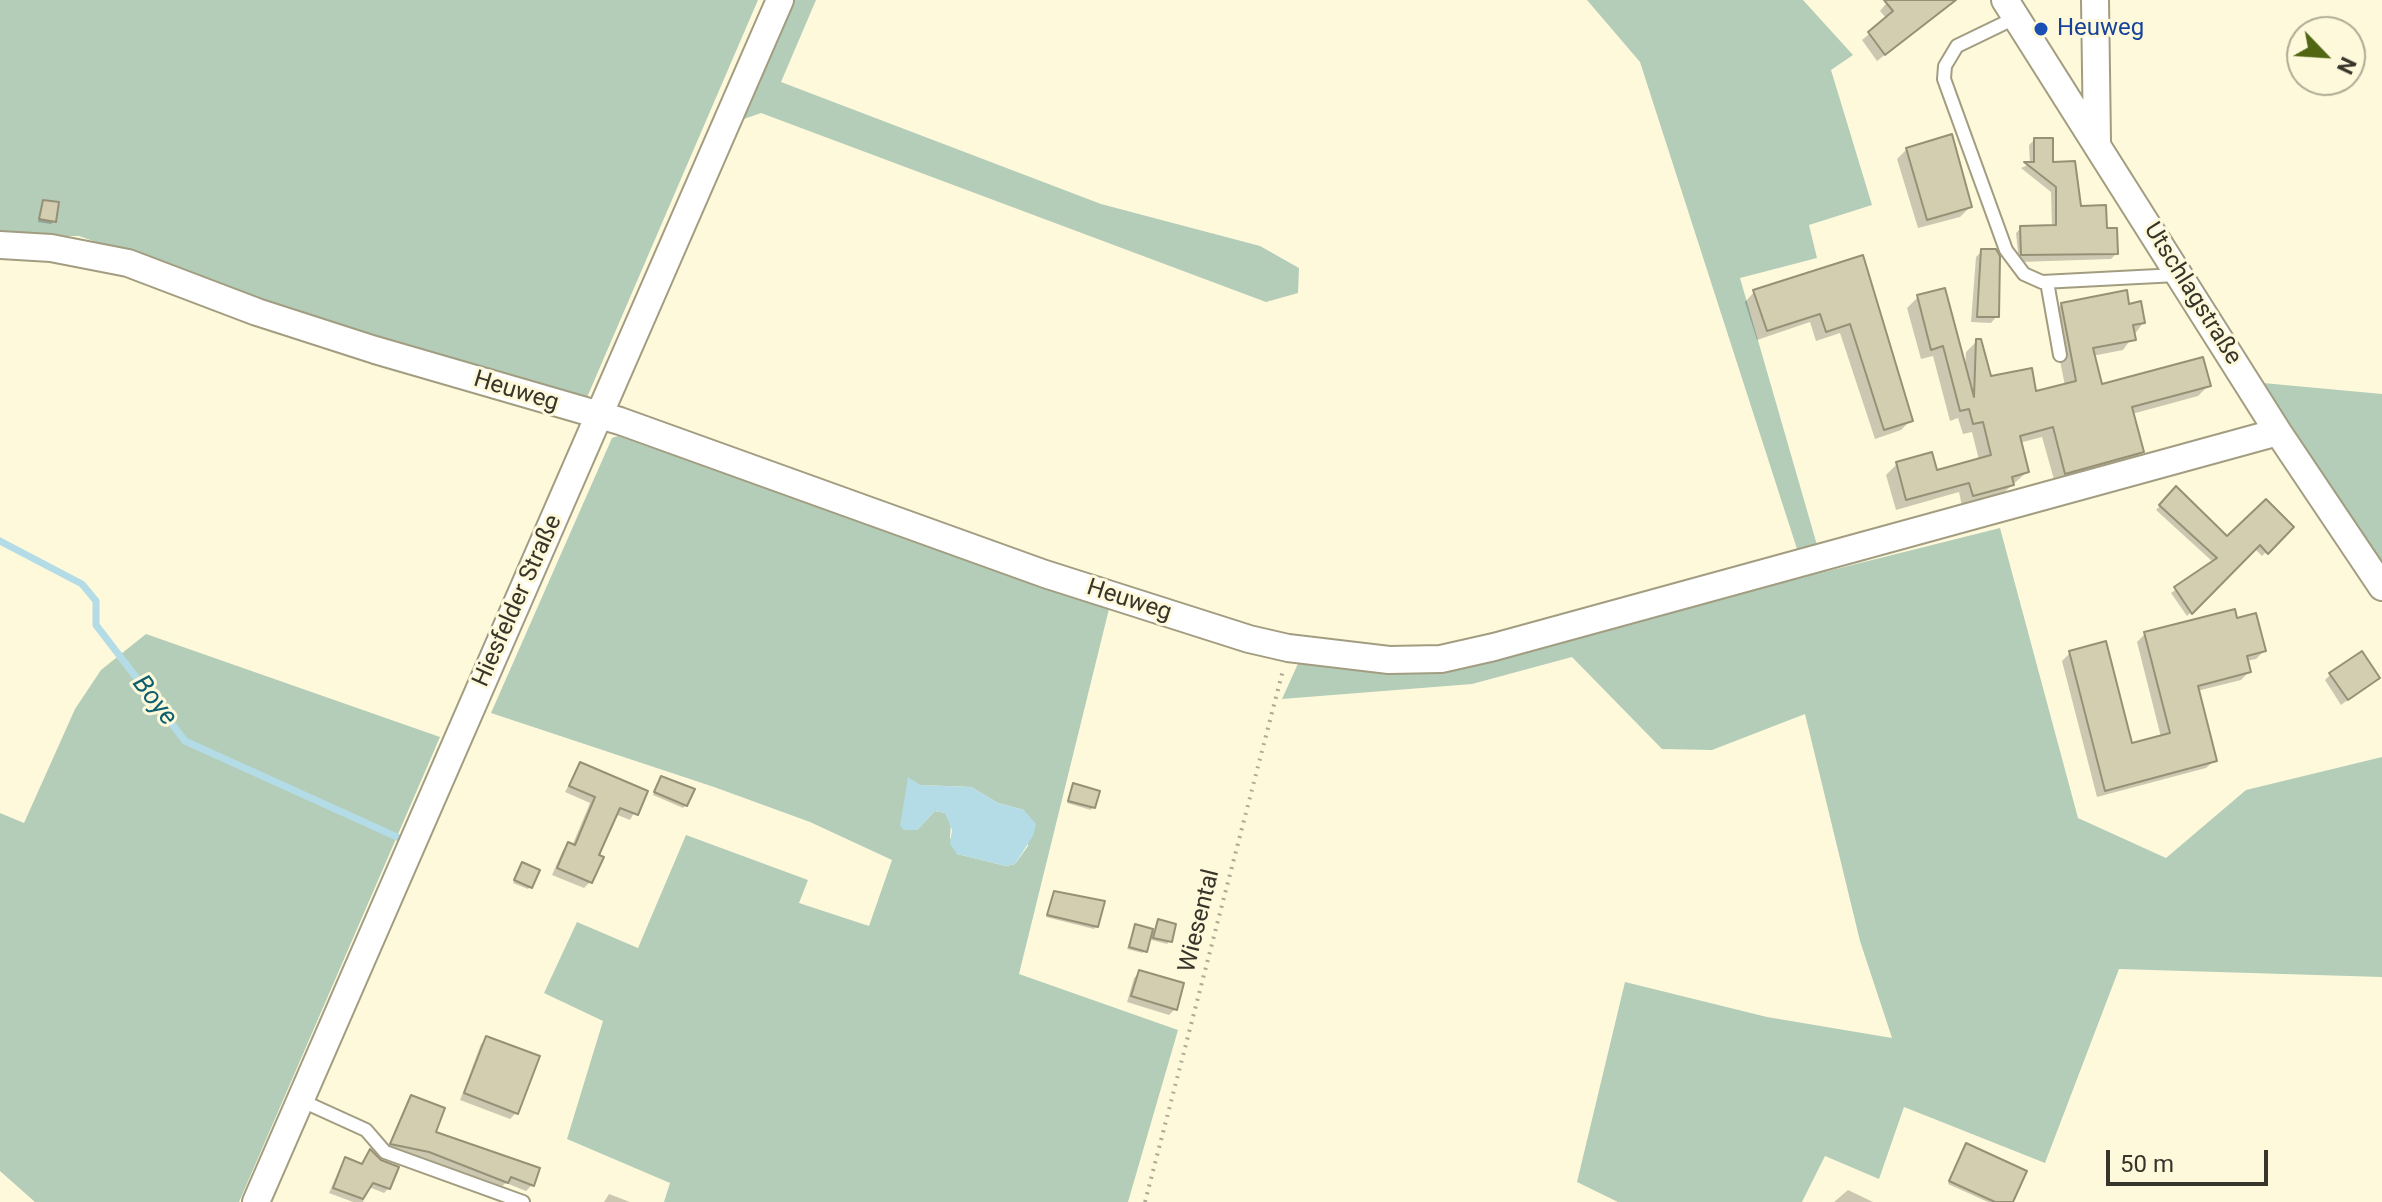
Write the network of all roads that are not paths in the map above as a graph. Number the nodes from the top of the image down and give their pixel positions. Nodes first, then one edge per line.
1 (780, 0) edge
2 (2095, 0) edge
3 (2011, 8) edge
4 (2097, 141) junction
5 (0, 245) edge
6 (2180, 274) junction
7 (2047, 282) junction
8 (2060, 355) dead end
9 (598, 417) junction
10 (2278, 432) junction
11 (2382, 587) edge
12 (300, 1100) junction
13 (256, 1202) edge
14 (523, 1202) edge

1 - 9 street, Hiesfelder Straße
2 - 4 street
3 - 4 street, Utschlagstraße
3 - 7 lane
4 - 6 street, Utschlagstraße
5 - 9 street, Heuweg
6 - 7 lane
6 - 10 street, Utschlagstraße
7 - 8 lane
9 - 10 street, Heuweg
9 - 12 street, Hiesfelder Straße
10 - 11 street, Utschlagstraße
12 - 13 street, Hiesfelder Straße
12 - 14 lane

